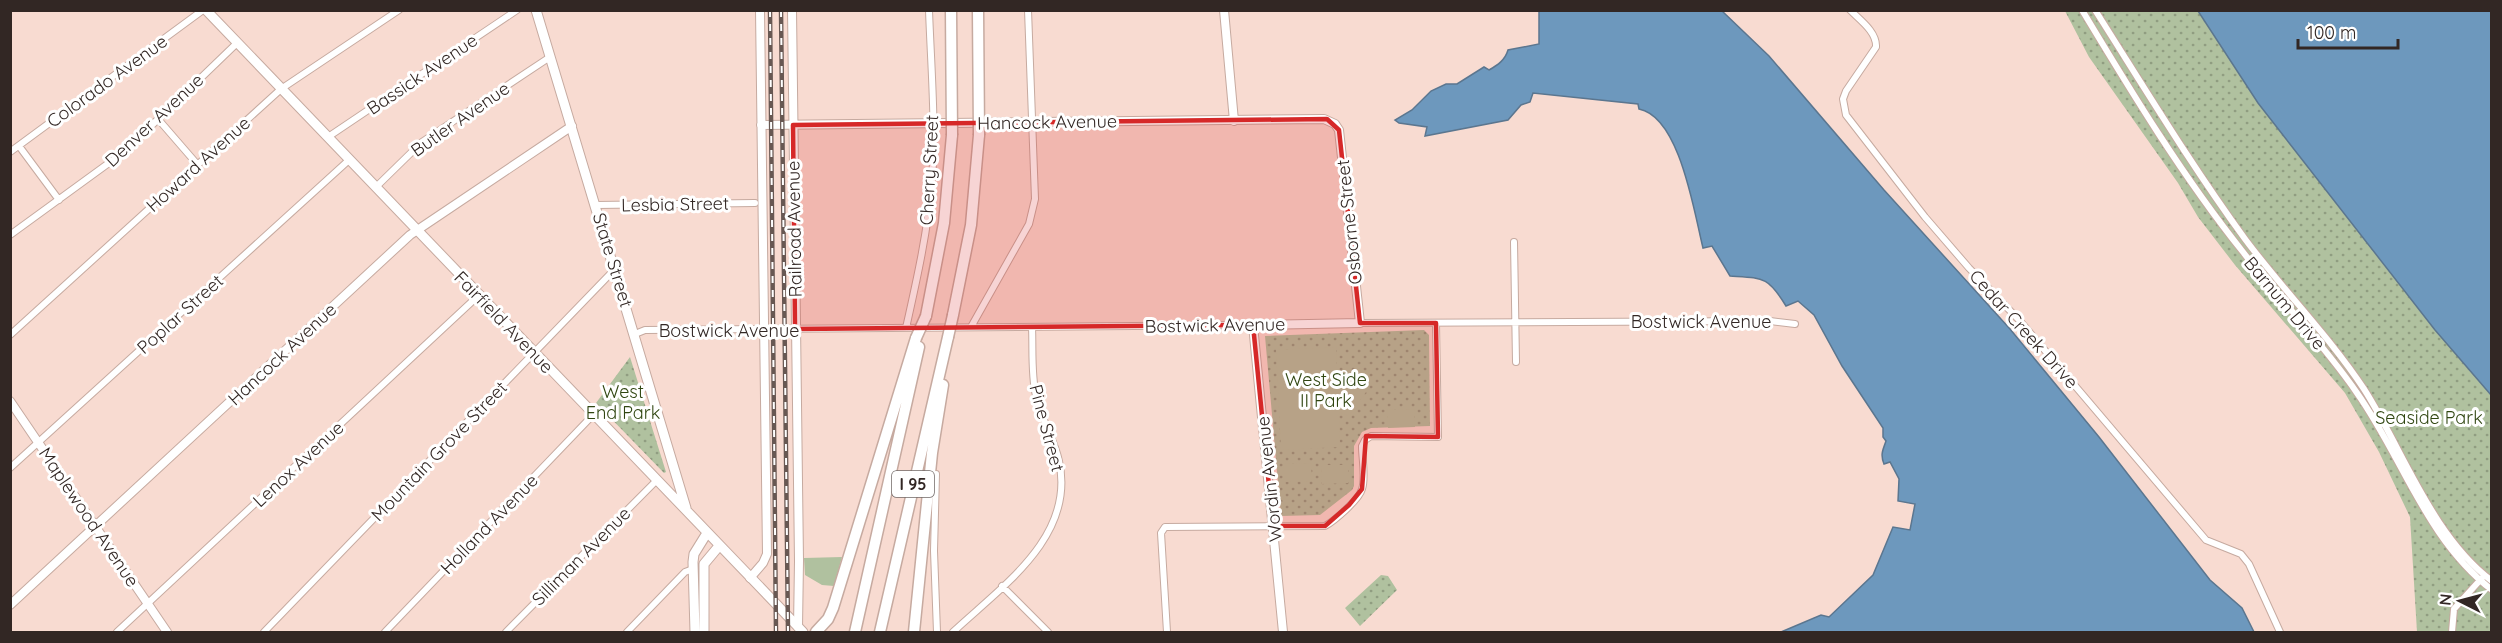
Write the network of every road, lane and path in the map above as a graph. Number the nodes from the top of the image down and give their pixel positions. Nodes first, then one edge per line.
1 (204, 10) edge
2 (399, 10) edge
3 (517, 10) edge
4 (536, 10) edge
5 (760, 10) edge
6 (792, 10) edge
7 (929, 10) edge
8 (951, 10) edge
9 (979, 10) edge
10 (1028, 10) edge
11 (1224, 10) edge
12 (1850, 10) edge
13 (2082, 10) edge
14 (2095, 10) edge
15 (236, 44) junction
16 (550, 57) junction
17 (281, 89) junction
18 (158, 118) junction
19 (1032, 121) junction
20 (1234, 121) junction
21 (1333, 121) joint
22 (933, 123) junction
23 (761, 125) junction
24 (793, 125) junction
25 (572, 126) junction
26 (328, 137) junction
27 (20, 146) junction
28 (10, 152) edge
29 (349, 160) junction
30 (197, 164) junction
31 (376, 187) junction
32 (59, 200) junction
33 (754, 203) dead end
34 (596, 205) junction
35 (416, 230) junction
36 (10, 236) edge
37 (1514, 242) dead end
38 (615, 269) junction
39 (479, 295) junction
40 (1515, 321) junction
41 (1436, 322) junction
42 (1360, 324) junction
43 (1795, 324) dead end
44 (1253, 325) junction
45 (971, 327) junction
46 (1032, 327) junction
47 (906, 328) junction
48 (765, 329) junction
49 (795, 329) junction
50 (635, 334) junction
51 (10, 335) edge
52 (948, 337) junction
53 (919, 338) junction
54 (532, 353) junction
55 (1516, 362) dead end
56 (10, 401) edge
57 (593, 415) junction
58 (39, 442) junction
59 (10, 468) edge
60 (936, 474) dead end
61 (677, 477) junction
62 (660, 483) junction
63 (687, 510) junction
64 (1274, 526) junction
65 (95, 528) junction
66 (706, 533) junction
67 (719, 546) junction
68 (693, 569) junction
69 (750, 578) junction
70 (2482, 578) junction
71 (2492, 581) edge
72 (1002, 586) junction
73 (2492, 590) edge
74 (147, 604) junction
75 (10, 605) edge
76 (272, 624) junction
77 (699, 628) edge
78 (801, 630) edge
79 (117, 633) edge
80 (167, 633) edge
81 (264, 633) edge
82 (275, 633) edge
83 (385, 633) edge
84 (506, 633) edge
85 (627, 633) edge
86 (816, 633) edge
87 (855, 633) edge
88 (880, 633) edge
89 (914, 633) edge
90 (937, 633) edge
91 (954, 633) edge
92 (1048, 633) edge
93 (1167, 633) edge
94 (1283, 633) edge
95 (2280, 633) edge
96 (2452, 633) edge

1 - 15 main road, Fairfield Avenue
1 - 27 street, Colorado Avenue
2 - 17 street, Howard Avenue
3 - 26 street, Bassick Avenue
4 - 16 main road, State Street
5 - 23 street, Railroad Avenue
6 - 24 street, Railroad Avenue
7 - 22 street, Cherry Street
8 - 53 highway, bridge
9 - 52 highway, I 95, bridge
10 - 19 street
11 - 20 street
12 - 95 street, Cedar Creek Drive
13 - 70 street, Barnum Drive
14 - 70 street, Barnum Drive
15 - 17 main road, Fairfield Avenue
15 - 18 street, Denver Avenue
16 - 25 main road, State Street
16 - 31 street, Butler Avenue
17 - 26 main road, Fairfield Avenue
17 - 30 street, Howard Avenue
18 - 30 street
18 - 32 street, Denver Avenue
19 - 20 street, Hancock Avenue
19 - 22 street, Hancock Avenue
19 - 45 street
20 - 21 street, Hancock Avenue
21 - 42 street, Osborne Street
22 - 24 street, Hancock Avenue
22 - 47 street, Cherry Street
23 - 24 street, Hancock Avenue
23 - 48 street, Railroad Avenue
24 - 49 street, Railroad Avenue
25 - 34 main road, State Street
25 - 35 street, Hancock Avenue
26 - 29 main road, Fairfield Avenue
27 - 28 street, Colorado Avenue
27 - 32 street
29 - 31 main road, Fairfield Avenue
29 - 58 street, Poplar Street
30 - 51 street, Howard Avenue
31 - 35 main road, Fairfield Avenue
32 - 36 street, Denver Avenue
33 - 34 street, Lesbia Street
34 - 38 main road, State Street
35 - 39 main road, Fairfield Avenue
35 - 65 street, Hancock Avenue
37 - 40 street
38 - 50 main road, State Street
38 - 54 street, Mountain Grove Street
39 - 54 main road, Fairfield Avenue
39 - 74 street, Lenox Avenue
40 - 41 street, Bostwick Avenue
40 - 43 street, Bostwick Avenue
40 - 55 street
41 - 42 street, Bostwick Avenue
41 - 64 street
42 - 44 street, Bostwick Avenue
44 - 46 street, Bostwick Avenue
44 - 64 street, Wordin Avenue
45 - 46 street, Bostwick Avenue
45 - 47 street, Bostwick Avenue
46 - 72 street, Pine Street
47 - 49 street, Bostwick Avenue
48 - 49 street, Bostwick Avenue
48 - 50 street, Bostwick Avenue
48 - 69 street, Railroad Avenue
49 - 78 street, Railroad Avenue
50 - 61 main road, State Street
52 - 88 highway, I 95
52 - 89 highway
53 - 86 highway
53 - 87 highway, I 95
54 - 57 main road, Fairfield Avenue
54 - 76 street, Mountain Grove Street
56 - 58 street, Maplewood Avenue
57 - 62 main road, Fairfield Avenue
57 - 83 street, Holland Avenue
58 - 59 street, Poplar Street
58 - 65 street, Maplewood Avenue
60 - 90 street
61 - 62 main road
61 - 63 main road, State Street
62 - 63 main road, Fairfield Avenue
62 - 84 street, Silliman Avenue
63 - 66 main road, Fairfield Avenue
64 - 93 street
64 - 94 street, Wordin Avenue
65 - 74 street, Maplewood Avenue
65 - 75 street, Hancock Avenue
66 - 67 main road, Fairfield Avenue
66 - 68 main road
67 - 69 main road, Fairfield Avenue
67 - 77 main road
68 - 77 main road
68 - 85 street
69 - 78 main road, Fairfield Avenue
70 - 71 street, Barnum Drive
70 - 73 street, Barnum Drive
70 - 96 street
72 - 91 street, Pine Street
72 - 92 street
74 - 79 street, Lenox Avenue
74 - 80 street, Maplewood Avenue
76 - 81 street, Mountain Grove Street
76 - 82 street

